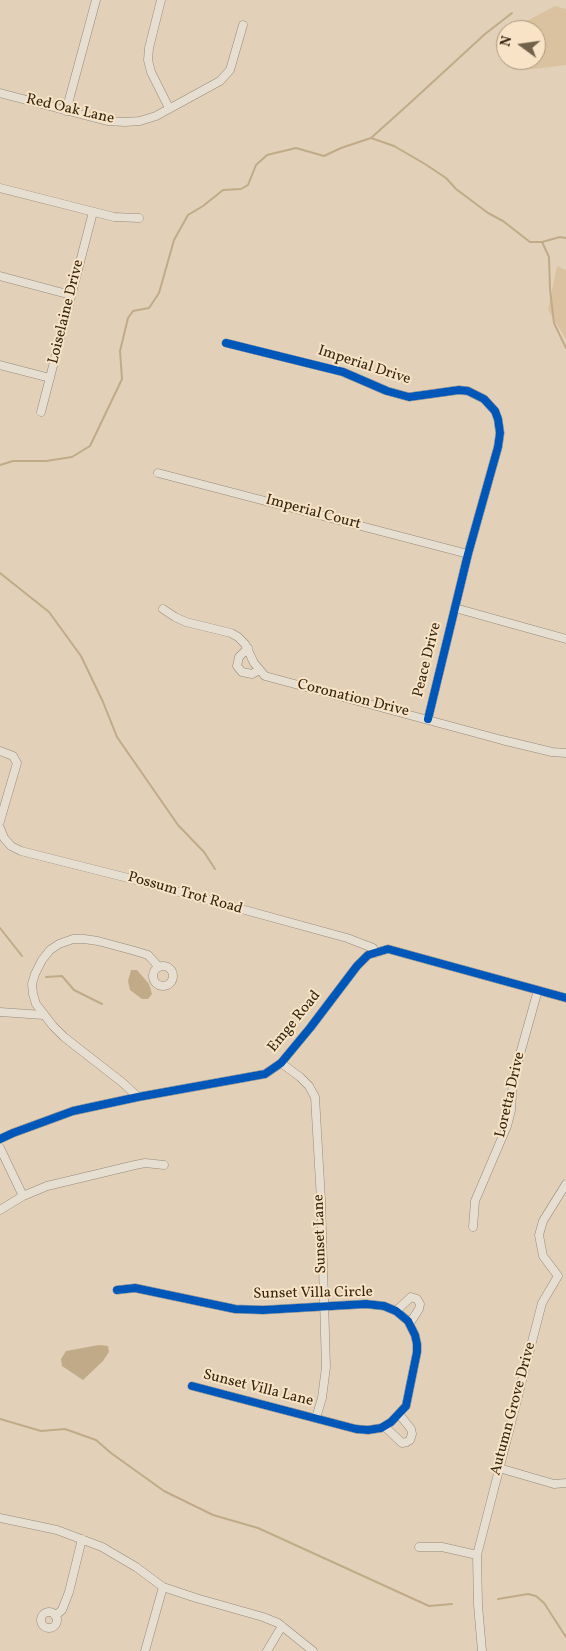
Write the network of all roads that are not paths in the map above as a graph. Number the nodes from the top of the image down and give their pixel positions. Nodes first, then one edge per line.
1 (96, 0) edge
2 (161, 0) edge
3 (243, 25) dead end
4 (0, 93) edge
5 (169, 108) junction
6 (66, 111) junction
7 (0, 188) edge
8 (93, 212) junction
9 (139, 218) dead end
10 (0, 276) edge
11 (71, 295) junction
12 (226, 343) dead end
13 (0, 365) edge
14 (50, 378) junction
15 (41, 412) dead end
16 (158, 473) dead end
17 (468, 554) junction
18 (455, 608) junction
19 (163, 609) dead end
20 (566, 639) edge
21 (248, 648) junction
22 (259, 670) junction
23 (428, 719) junction
24 (0, 751) edge
25 (566, 755) edge
26 (0, 821) edge
27 (0, 828) edge
28 (376, 952) junction
29 (159, 967) dead end
30 (538, 990) junction
31 (566, 998) edge
32 (0, 1012) edge
33 (43, 1015) junction
34 (281, 1063) junction
35 (138, 1097) junction
36 (0, 1139) edge
37 (0, 1148) edge
38 (164, 1165) dead end
39 (566, 1184) edge
40 (22, 1196) junction
41 (0, 1210) edge
42 (473, 1227) dead end
43 (562, 1277) edge
44 (117, 1290) dead end
45 (324, 1306) junction
46 (396, 1311) junction
47 (410, 1324) junction
48 (192, 1386) dead end
49 (399, 1414) junction
50 (316, 1418) junction
51 (384, 1426) junction
52 (499, 1468) junction
53 (566, 1483) edge
54 (0, 1518) edge
55 (82, 1539) junction
56 (419, 1547) dead end
57 (477, 1555) junction
58 (163, 1587) junction
59 (55, 1616) dead end
60 (282, 1626) junction
61 (145, 1651) edge
62 (267, 1651) edge
63 (313, 1651) edge
64 (482, 1651) edge

1 - 6 street
2 - 5 street
3 - 5 street, Red Oak Lane
4 - 6 street, Red Oak Lane
5 - 6 street, Red Oak Lane
7 - 8 street
8 - 9 street
8 - 11 street, Loiselaine Drive
10 - 11 street
11 - 14 street, Loiselaine Drive
12 - 17 street, Imperial Drive
13 - 14 street
14 - 15 street, Loiselaine Drive
16 - 17 street, Imperial Court
17 - 18 street, Imperial Drive
18 - 20 street
18 - 23 street, Peace Drive
19 - 21 street
21 - 22 street
21 - 22 street, Coronation Drive
22 - 23 street, Coronation Drive
23 - 25 street, Coronation Drive
24 - 26 street
27 - 28 street, Possum Trot Road
28 - 30 street
28 - 34 street, Emge Road
29 - 33 street
30 - 31 street
30 - 42 street, Loretta Drive
32 - 33 street
33 - 35 street
34 - 35 street, Emge Road
34 - 45 street, Sunset Lane
35 - 36 street, Emge Road
37 - 40 street
38 - 40 street
39 - 43 street, Autumn Grove Drive
40 - 41 street
43 - 52 street, Autumn Grove Drive
44 - 45 street, Sunset Villa Circle
45 - 46 street, Sunset Villa Circle
45 - 50 street, Sunset Lane
46 - 47 street, Sunset Villa Circle
46 - 47 street
47 - 49 street
48 - 50 street, Sunset Villa Lane
49 - 51 street
49 - 51 street
50 - 51 street
52 - 53 street
52 - 57 street, Autumn Grove Drive
54 - 55 street
55 - 58 street
55 - 59 street
56 - 57 street
57 - 64 street, Autumn Grove Drive
58 - 60 street
58 - 61 street
60 - 62 street
60 - 63 street

